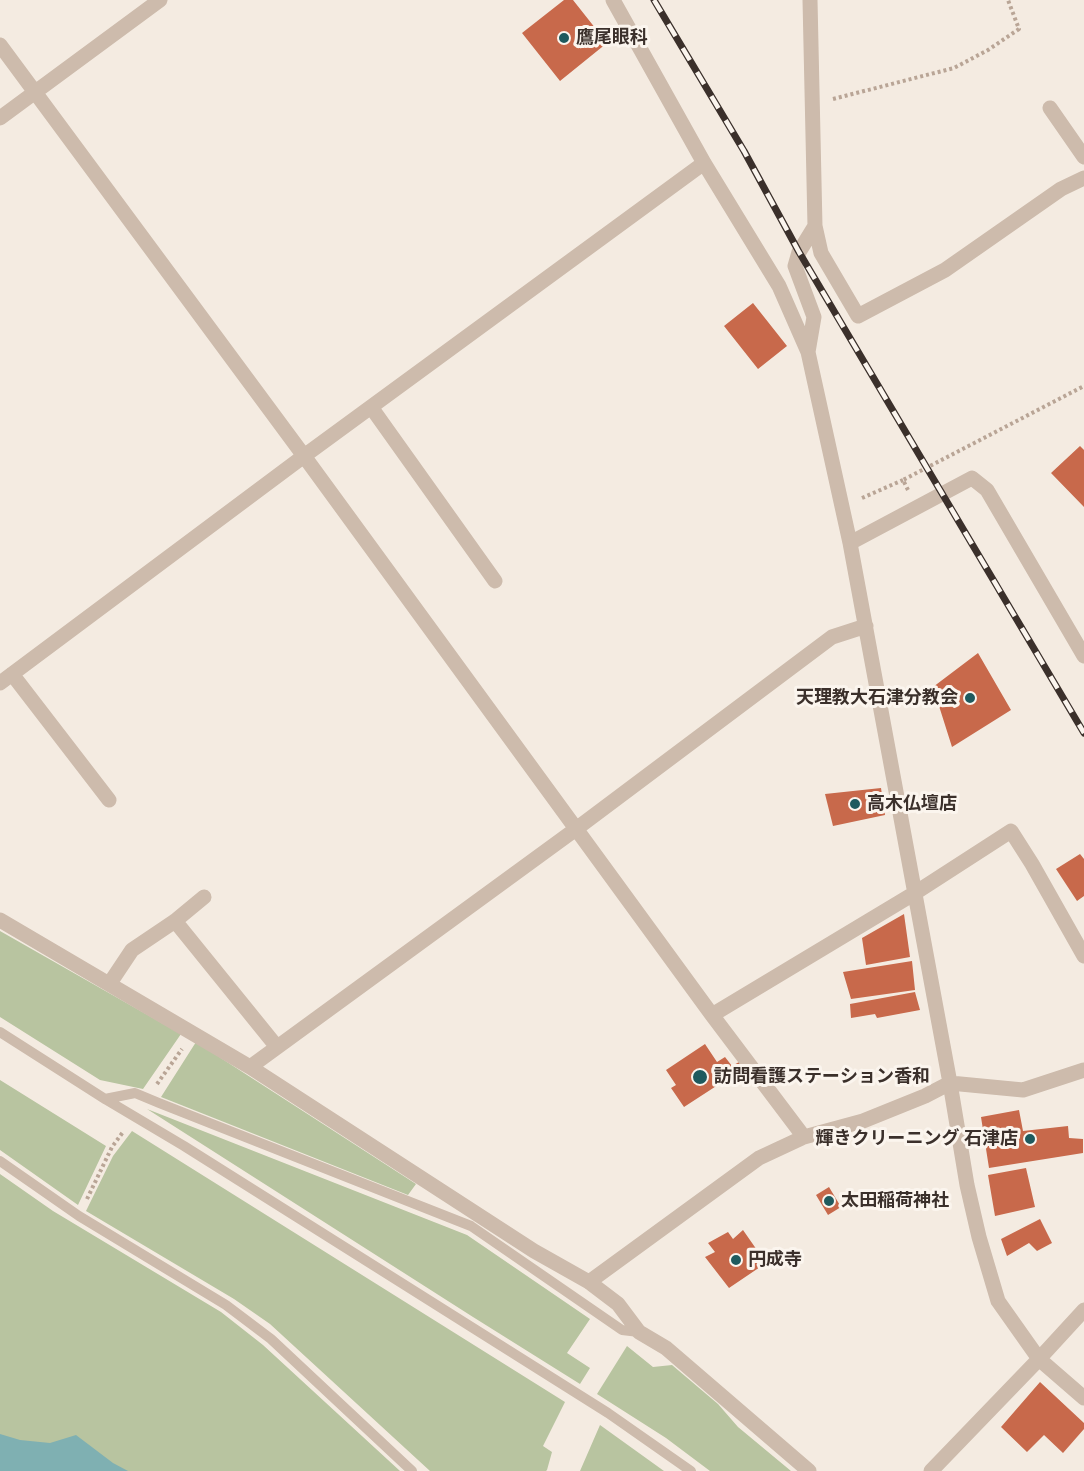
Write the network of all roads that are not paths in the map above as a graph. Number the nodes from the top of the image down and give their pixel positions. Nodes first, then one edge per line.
1 (160, 0) edge
2 (613, 0) edge
3 (810, 0) edge
4 (0, 45) edge
5 (35, 92) junction
6 (1050, 108) dead end
7 (0, 118) edge
8 (1084, 157) edge
9 (704, 163) junction
10 (1084, 178) edge
11 (815, 226) junction
12 (808, 352) junction
13 (371, 407) junction
14 (304, 456) junction
15 (850, 543) junction
16 (495, 581) dead end
17 (866, 626) junction
18 (1084, 656) edge
19 (6, 679) edge
20 (109, 800) dead end
21 (576, 829) junction
22 (915, 893) junction
23 (204, 897) dead end
24 (0, 920) edge
25 (175, 921) junction
26 (1084, 956) edge
27 (110, 984) junction
28 (712, 1015) junction
29 (0, 1032) edge
30 (276, 1047) junction
31 (250, 1067) junction
32 (1084, 1070) edge
33 (950, 1083) junction
34 (105, 1099) junction
35 (804, 1137) junction
36 (0, 1161) edge
37 (590, 1282) junction
38 (1084, 1310) edge
39 (639, 1332) junction
40 (1039, 1359) junction
41 (1084, 1398) edge
42 (412, 1471) edge
43 (691, 1471) edge
44 (809, 1471) edge
45 (931, 1471) edge

1 - 5 street
2 - 9 street
3 - 11 street
4 - 5 street
5 - 7 street
5 - 14 street
6 - 8 street
9 - 12 street
9 - 13 street
10 - 11 street
11 - 12 street
12 - 15 street
13 - 14 street
13 - 16 street
14 - 19 street
14 - 21 street
15 - 17 street
15 - 18 street
17 - 21 street
17 - 22 street
19 - 20 street
21 - 28 street
21 - 30 street
22 - 26 street
22 - 28 street
22 - 33 street
23 - 25 street
24 - 27 street
25 - 27 street
25 - 30 street
27 - 31 street
28 - 35 street
29 - 34 lane
30 - 31 street
31 - 37 street
32 - 33 street
33 - 35 street
33 - 40 street
34 - 39 lane
34 - 43 lane
35 - 37 street
36 - 42 lane
37 - 39 street
38 - 40 street
39 - 44 street
40 - 41 street
40 - 45 street

